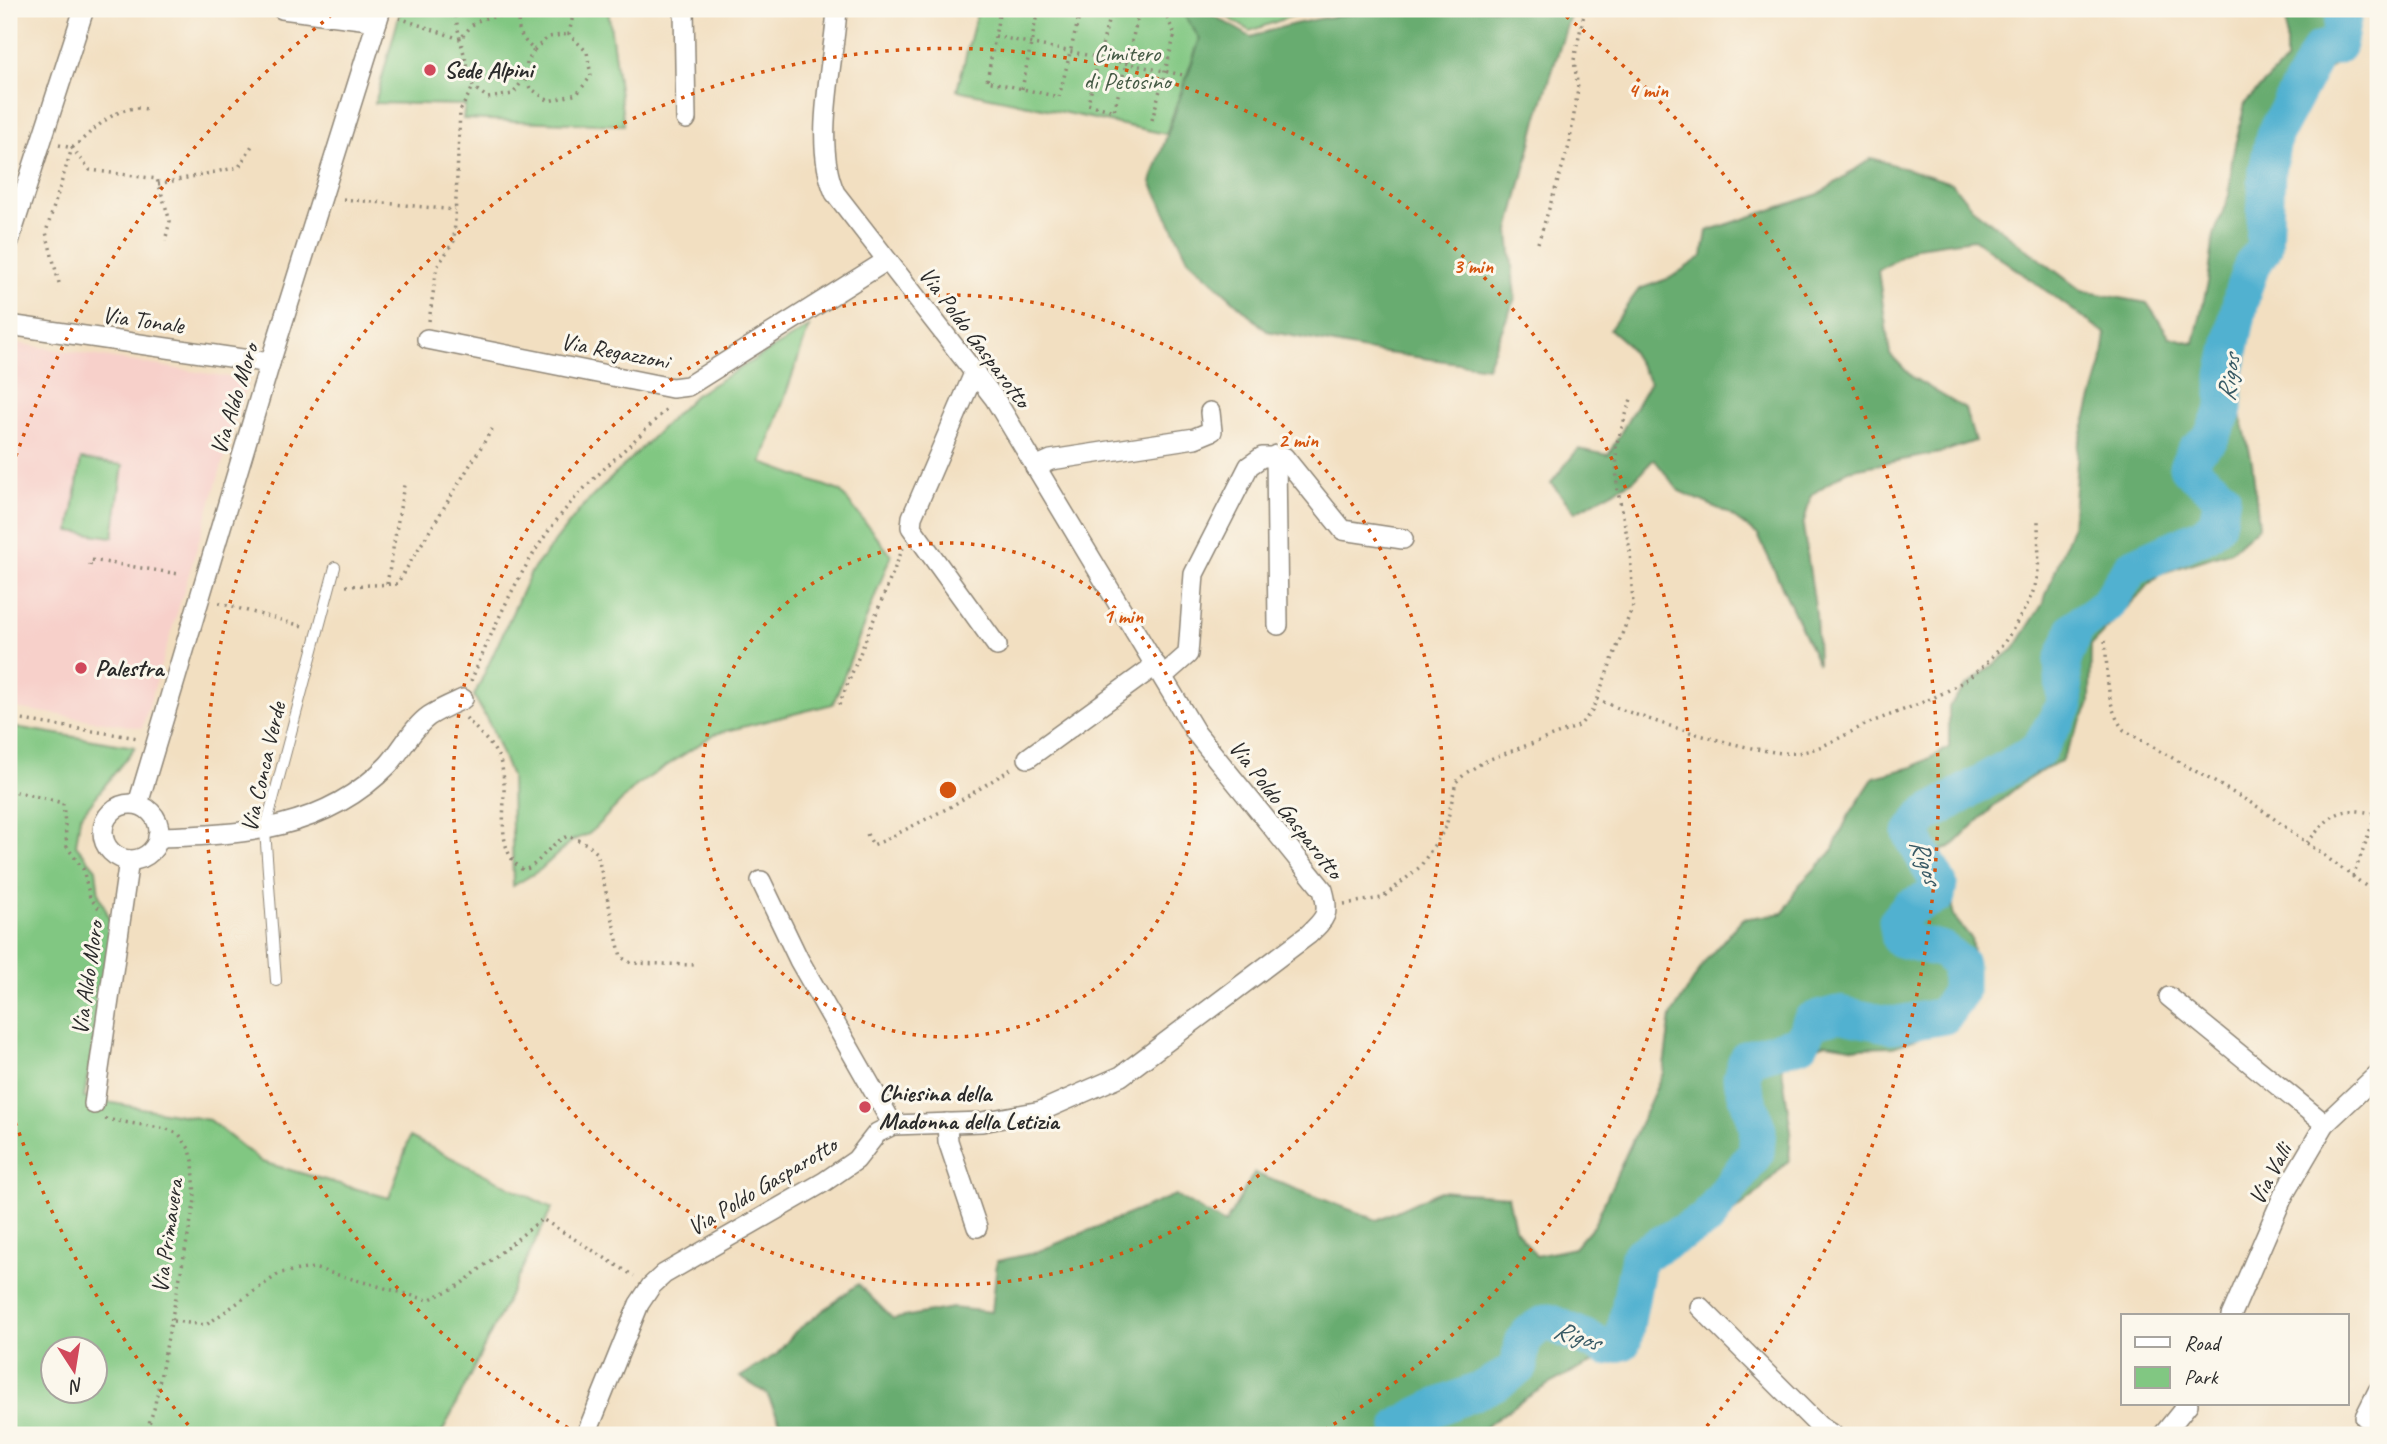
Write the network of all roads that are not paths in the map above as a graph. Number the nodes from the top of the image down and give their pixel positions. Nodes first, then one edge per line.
1 (84, 9) edge
2 (282, 9) edge
3 (684, 9) edge
4 (838, 13) edge
5 (379, 15) edge
6 (686, 119) dead end
7 (9, 242) edge
8 (886, 261) junction
9 (9, 325) edge
10 (427, 339) road end
11 (270, 363) junction
12 (975, 371) junction
13 (1210, 412) dead end
14 (1276, 456) junction
15 (1035, 467) junction
16 (1403, 539) dead end
17 (335, 567) dead end
18 (1278, 625) dead end
19 (997, 646) dead end
20 (1159, 671) junction
21 (458, 701) road end
22 (1028, 758) road end
23 (138, 804) junction
24 (265, 830) junction
25 (158, 837) junction
26 (129, 859) junction
27 (761, 881) dead end
28 (276, 981) dead end
29 (2169, 997) dead end
30 (2378, 1073) edge
31 (94, 1104) road end
32 (947, 1123) junction
33 (2325, 1124) junction
34 (893, 1125) junction
35 (977, 1227) dead end
36 (1700, 1307) dead end
37 (2232, 1314) edge
38 (2378, 1391) edge
39 (2187, 1406) edge
40 (2365, 1417) dead end
41 (586, 1435) edge
42 (1833, 1435) edge
43 (2164, 1435) edge

1 - 7 street
2 - 5 street
3 - 6 street
4 - 8 street, Via Poldo Gasparotto
5 - 11 street, Via Aldo Moro
8 - 10 street, Via Regazzoni
8 - 12 street, Via Poldo Gasparotto
9 - 11 street, Via Tonale
11 - 23 street, Via Aldo Moro
12 - 15 street, Via Poldo Gasparotto
12 - 19 street
13 - 15 street
14 - 16 street
14 - 18 street
14 - 20 street
15 - 20 street, Via Poldo Gasparotto
17 - 24 lane, Via Conca Verde
20 - 22 street
20 - 32 street, Via Poldo Gasparotto
21 - 24 street
23 - 25 street
23 - 26 street
24 - 25 street
24 - 28 lane, Via Conca Verde
25 - 26 street
26 - 31 street, Via Aldo Moro
27 - 34 street
29 - 33 street
30 - 33 street, Via Valli
32 - 34 street, Via Poldo Gasparotto
32 - 35 street
33 - 37 street, Via Valli
34 - 41 street, Via Poldo Gasparotto
36 - 42 street
38 - 40 street
39 - 43 street

